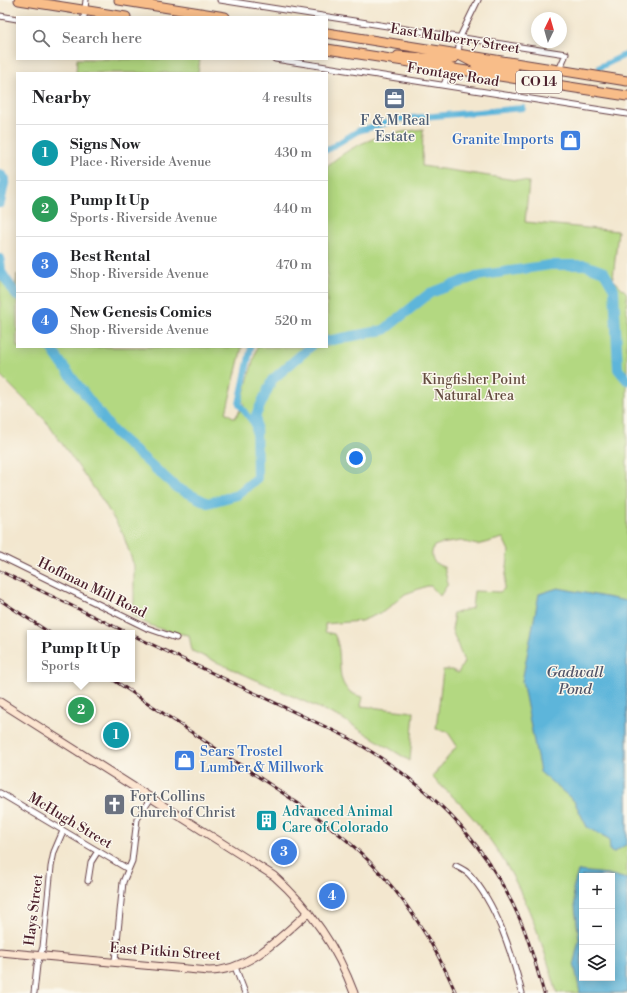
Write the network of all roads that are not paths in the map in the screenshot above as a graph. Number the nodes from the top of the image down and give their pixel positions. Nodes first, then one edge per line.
1 (19, 0) edge
2 (86, 0) edge
3 (119, 0) edge
4 (220, 0) edge
5 (478, 0) edge
6 (84, 14) edge
7 (0, 16) edge
8 (112, 16) edge
9 (219, 16) edge
10 (324, 16) edge
11 (328, 17) edge
12 (16, 19) edge
13 (328, 33) edge
14 (460, 37) junction
15 (328, 49) edge
16 (458, 54) junction
17 (369, 56) junction
18 (282, 60) edge
19 (450, 69) junction
20 (560, 70) junction
21 (627, 81) edge
22 (444, 85) junction
23 (627, 95) edge
24 (627, 114) edge
25 (0, 556) edge
26 (176, 638) dead end
27 (0, 702) edge
28 (0, 793) edge
29 (151, 798) junction
30 (63, 831) junction
31 (98, 851) junction
32 (456, 866) dead end
33 (128, 869) junction
34 (88, 881) dead end
35 (309, 912) junction
36 (0, 952) edge
37 (41, 955) junction
38 (115, 962) junction
39 (235, 967) junction
40 (34, 993) edge
41 (244, 993) edge
42 (354, 993) edge
43 (522, 993) edge

1 - 6 highway
2 - 6 street
3 - 9 highway
4 - 10 street
5 - 14 street
6 - 8 highway
7 - 12 street
11 - 14 street
13 - 16 highway, East Mulberry Street / CO 14
14 - 16 street
14 - 20 street
15 - 17 highway, CO 14
16 - 17 highway
16 - 20 highway, East Mulberry Street / CO 14
16 - 23 highway
17 - 19 highway, CO 14
18 - 22 street, Frontage Road
19 - 22 street
19 - 23 highway, CO 14
20 - 21 highway, East Mulberry Street / CO 14
22 - 24 street, Frontage Road
25 - 26 street, Hoffman Mill Road
27 - 29 main road
28 - 30 street, McHugh Street
29 - 33 street
29 - 35 main road
30 - 31 street, McHugh Street
30 - 37 street, Hays Street
31 - 33 street, McHugh Street
31 - 34 street
32 - 43 street
33 - 38 street
35 - 39 main road, East Pitkin Street
35 - 42 main road
36 - 37 main road, East Pitkin Street
37 - 38 main road, East Pitkin Street
37 - 40 street, Hays Street
38 - 39 main road, East Pitkin Street
39 - 41 street

